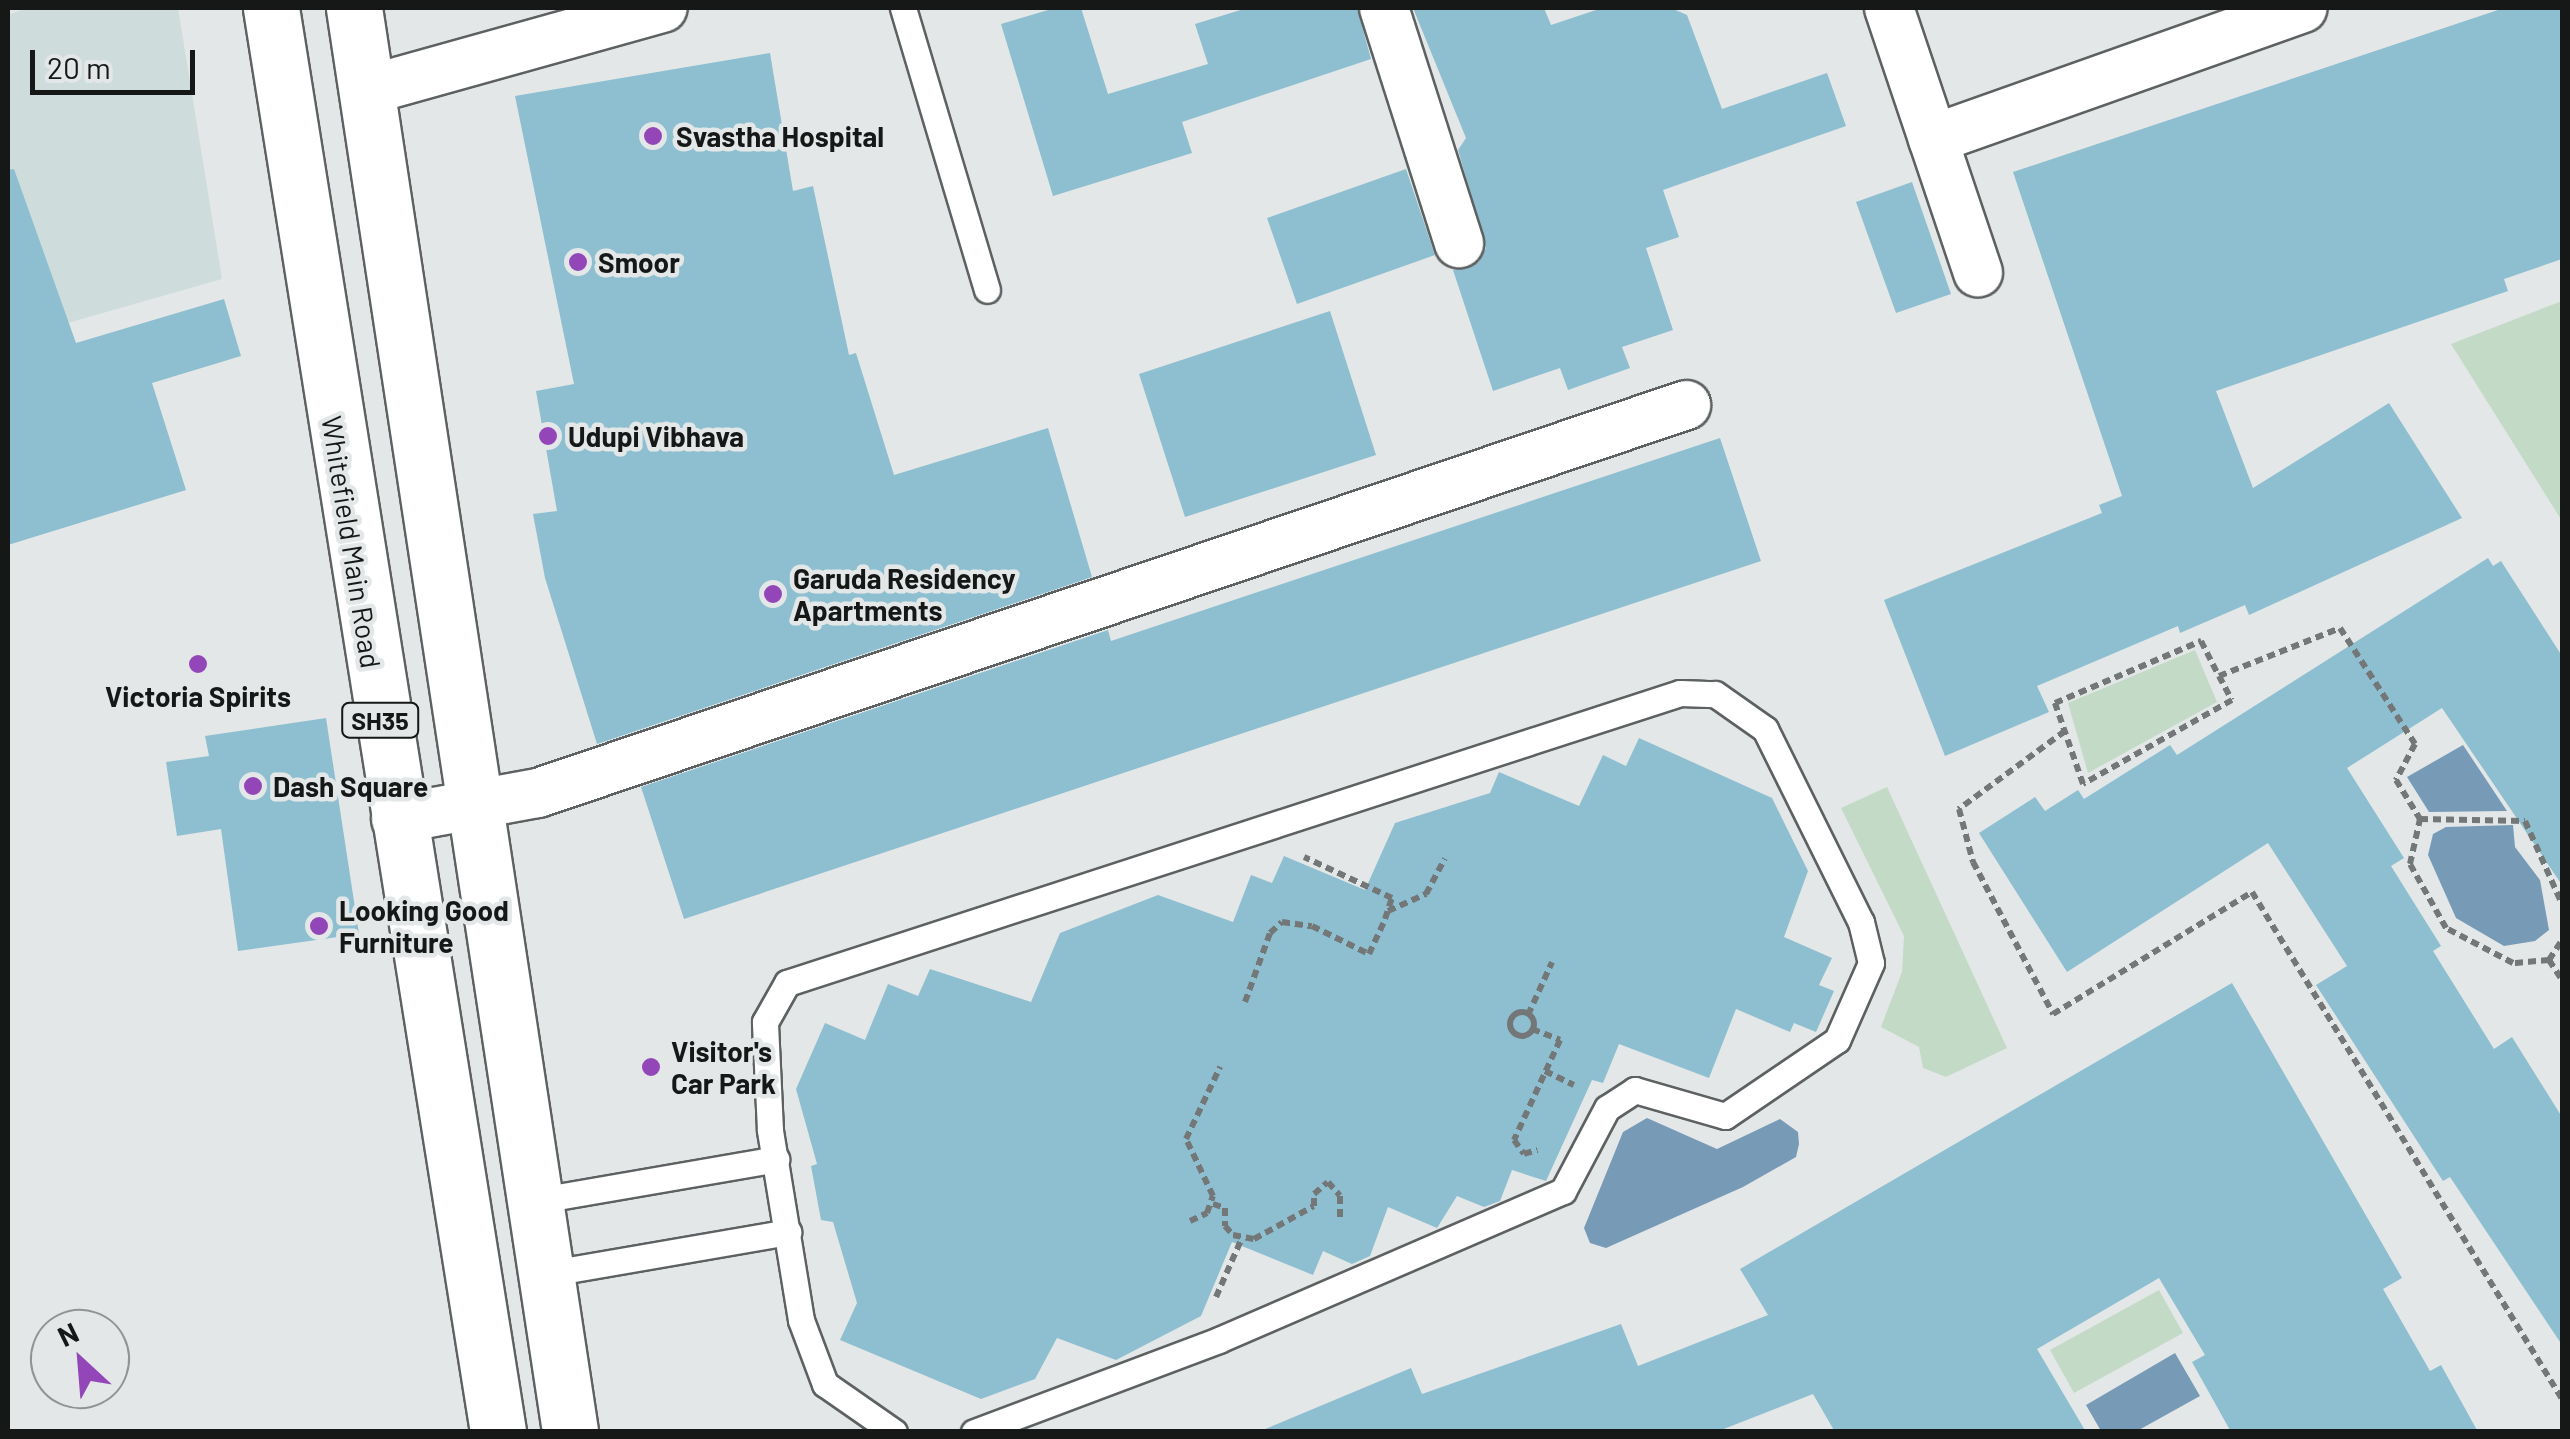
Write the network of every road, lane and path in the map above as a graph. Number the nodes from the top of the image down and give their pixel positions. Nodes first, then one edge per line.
1 (271, 8) edge
2 (354, 8) edge
3 (663, 8) edge
4 (904, 8) edge
5 (1384, 8) edge
6 (1889, 8) edge
7 (2302, 8) edge
8 (365, 91) junction
9 (1933, 138) junction
10 (1459, 243) dead end
11 (1978, 272) dead end
12 (987, 290) dead end
13 (1686, 405) dead end
14 (2219, 676) junction
15 (2065, 732) junction
16 (478, 808) junction
17 (2420, 819) junction
18 (396, 820) junction
19 (1285, 848) dead end
20 (1445, 859) dead end
21 (2562, 904) edge
22 (1388, 911) junction
23 (2562, 940) edge
24 (2550, 960) junction
25 (1552, 962) dead end
26 (2562, 980) edge
27 (1246, 1002) dead end
28 (1528, 1015) junction
29 (1532, 1029) junction
30 (1220, 1067) dead end
31 (1546, 1071) junction
32 (1576, 1096) dead end
33 (1538, 1150) dead end
34 (776, 1159) junction
35 (534, 1201) junction
36 (1213, 1204) junction
37 (1340, 1219) dead end
38 (1190, 1221) dead end
39 (788, 1232) junction
40 (1240, 1240) junction
41 (545, 1274) junction
42 (1209, 1314) dead end
43 (2562, 1399) edge
44 (498, 1432) edge
45 (570, 1432) edge
46 (894, 1432) edge
47 (974, 1432) edge

1 - 18 main road, Whitefield Main Road / SH35
2 - 8 main road, SH35
3 - 8 street
4 - 12 lane
5 - 10 street
6 - 9 street
7 - 9 street
8 - 16 main road, SH35
9 - 11 street
13 - 16 street
14 - 15 path
14 - 15 path
14 - 17 path
15 - 43 path
16 - 18 street
16 - 35 main road, SH35
17 - 21 path
17 - 24 path
18 - 44 main road, Whitefield Main Road / SH35
19 - 22 path
20 - 22 path
22 - 27 path
23 - 24 path
24 - 26 path
25 - 28 path
28 - 29 path
28 - 29 path
29 - 31 path
30 - 36 path
31 - 32 path
31 - 33 path
34 - 35 lane
34 - 39 lane
34 - 47 lane
35 - 41 main road, SH35
36 - 38 path
36 - 40 path
37 - 40 path
39 - 41 lane
39 - 46 lane
40 - 42 path
41 - 45 main road, SH35

